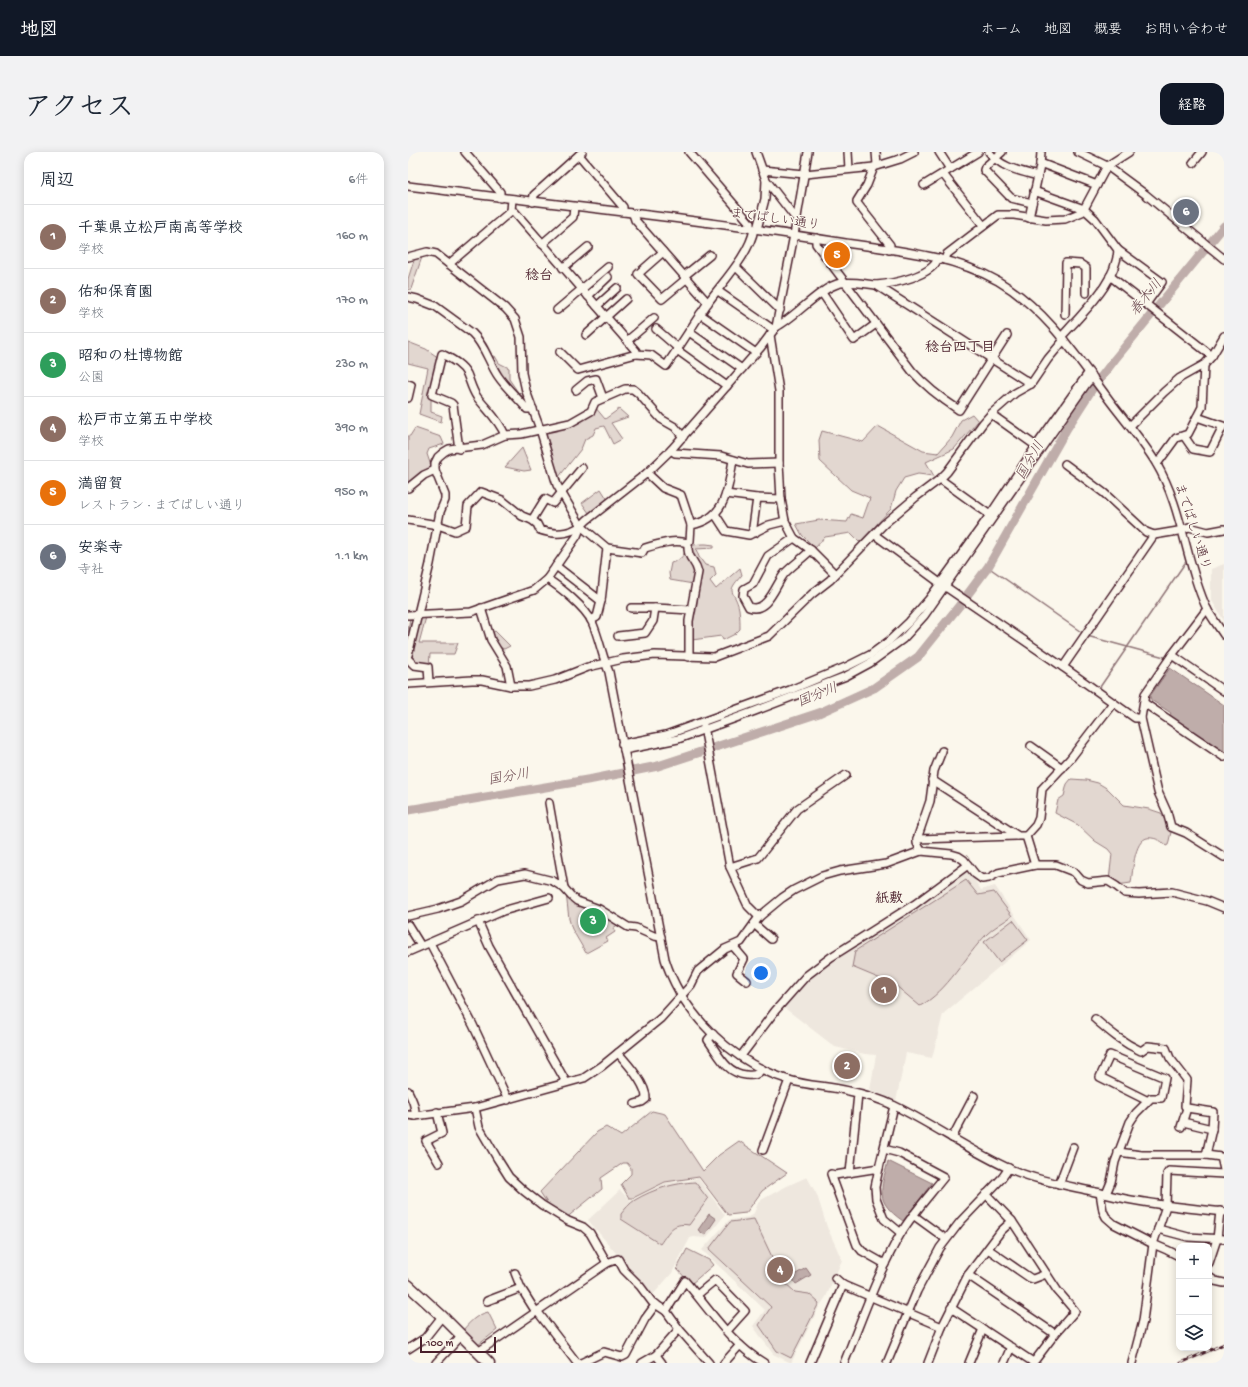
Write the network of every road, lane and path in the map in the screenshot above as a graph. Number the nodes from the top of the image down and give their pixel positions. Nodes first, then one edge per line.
1 (465, 152) edge
2 (689, 152) edge
3 (756, 152) edge
4 (808, 152) edge
5 (848, 152) edge
6 (876, 152) edge
7 (914, 152) edge
8 (939, 152) edge
9 (978, 152) edge
10 (989, 152) edge
11 (1002, 152) edge
12 (1041, 152) edge
13 (1078, 152) edge
14 (1129, 152) edge
15 (1202, 152) edge
16 (580, 154) edge
17 (903, 154) edge
18 (994, 159) junction
19 (1040, 163) junction
20 (1193, 163) dead end
21 (876, 166) junction
22 (1107, 166) junction
23 (849, 169) junction
24 (950, 169) junction
25 (762, 170) junction
26 (805, 174) junction
27 (943, 174) junction
28 (1038, 176) junction
29 (766, 180) junction
30 (924, 185) dead end
31 (1097, 185) junction
32 (408, 186) edge
33 (1034, 191) junction
34 (500, 198) junction
35 (512, 199) junction
36 (533, 202) junction
37 (1032, 203) junction
38 (574, 207) junction
39 (1084, 210) junction
40 (511, 211) junction
41 (623, 212) junction
42 (633, 214) junction
43 (797, 217) junction
44 (1028, 218) junction
45 (984, 225) junction
46 (754, 229) junction
47 (794, 235) junction
48 (816, 238) junction
49 (542, 244) junction
50 (588, 247) dead end
51 (889, 250) junction
52 (1118, 250) junction
53 (663, 252) junction
54 (710, 255) dead end
55 (408, 257) edge
56 (942, 259) junction
57 (1224, 259) edge
58 (449, 264) junction
59 (608, 267) dead end
60 (736, 267) junction
61 (563, 268) junction
62 (1110, 276) junction
63 (608, 277) dead end
64 (685, 277) junction
65 (846, 283) junction
66 (876, 285) junction
67 (617, 288) dead end
68 (582, 289) junction
69 (718, 291) junction
70 (822, 293) junction
71 (1086, 293) dead end
72 (588, 296) junction
73 (408, 297) edge
74 (626, 299) dead end
75 (708, 303) junction
76 (1146, 304) junction
77 (597, 306) junction
78 (557, 310) dead end
79 (780, 310) junction
80 (700, 314) junction
81 (1064, 314) dead end
82 (606, 317) junction
83 (654, 318) dead end
84 (876, 324) junction
85 (656, 329) dead end
86 (774, 331) junction
87 (689, 332) junction
88 (586, 335) dead end
89 (1007, 335) dead end
90 (1224, 336) edge
91 (1062, 338) junction
92 (627, 341) junction
93 (677, 349) junction
94 (560, 352) dead end
95 (756, 353) junction
96 (636, 354) junction
97 (1212, 356) junction
98 (992, 358) junction
99 (1204, 365) junction
100 (742, 369) junction
101 (1092, 376) junction
102 (408, 384) edge
103 (1030, 384) junction
104 (727, 386) junction
105 (576, 390) dead end
106 (408, 398) edge
107 (603, 398) junction
108 (533, 408) junction
109 (991, 414) junction
110 (1197, 417) junction
111 (1130, 426) junction
112 (540, 429) junction
113 (505, 435) junction
114 (1184, 436) junction
115 (683, 437) junction
116 (1036, 446) junction
117 (459, 449) junction
118 (671, 450) junction
119 (733, 460) junction
120 (778, 463) junction
121 (1065, 464) dead end
122 (1157, 464) junction
123 (582, 468) dead end
124 (435, 470) junction
125 (647, 473) junction
126 (940, 479) junction
127 (408, 488) edge
128 (561, 494) junction
129 (726, 494) junction
130 (757, 498) junction
131 (781, 499) junction
132 (715, 514) junction
133 (990, 515) junction
134 (408, 520) edge
135 (532, 520) junction
136 (785, 521) junction
137 (438, 525) junction
138 (691, 525) junction
139 (581, 526) junction
140 (1183, 529) junction
141 (1224, 529) edge
142 (755, 533) junction
143 (875, 535) junction
144 (1154, 536) junction
145 (794, 538) junction
146 (688, 542) junction
147 (607, 548) junction
148 (811, 550) junction
149 (556, 566) junction
150 (835, 574) junction
151 (547, 579) junction
152 (945, 586) junction
153 (601, 601) junction
154 (481, 608) junction
155 (631, 608) dead end
156 (654, 608) junction
157 (1207, 609) junction
158 (691, 610) junction
159 (418, 614) junction
160 (408, 615) edge
161 (591, 620) junction
162 (1224, 635) edge
163 (618, 636) dead end
164 (408, 655) edge
165 (689, 657) junction
166 (1170, 658) junction
167 (408, 659) edge
168 (605, 663) junction
169 (1063, 667) junction
170 (429, 682) junction
171 (408, 684) edge
172 (511, 686) junction
173 (1224, 691) edge
174 (1113, 703) junction
175 (1144, 703) junction
176 (1141, 718) junction
177 (704, 727) junction
178 (1031, 746) dead end
179 (623, 747) junction
180 (942, 751) dead end
181 (1224, 758) edge
182 (1062, 768) junction
183 (846, 775) dead end
184 (932, 780) junction
185 (549, 803) dead end
186 (1018, 836) junction
187 (1026, 836) junction
188 (917, 839) junction
189 (921, 851) junction
190 (1224, 857) edge
191 (968, 865) junction
192 (1035, 865) junction
193 (730, 868) junction
194 (564, 888) junction
195 (549, 898) dead end
196 (1224, 908) edge
197 (408, 916) edge
198 (759, 917) junction
199 (478, 921) junction
200 (754, 924) junction
201 (408, 925) edge
202 (661, 937) junction
203 (771, 939) dead end
204 (430, 943) junction
205 (421, 946) junction
206 (733, 946) junction
207 (408, 952) edge
208 (747, 981) dead end
209 (682, 994) junction
210 (1096, 1020) dead end
211 (713, 1034) junction
212 (618, 1053) junction
213 (741, 1056) junction
214 (762, 1069) junction
215 (789, 1080) junction
216 (566, 1082) junction
217 (408, 1091) edge
218 (858, 1094) junction
219 (974, 1096) dead end
220 (508, 1100) junction
221 (1148, 1101) junction
222 (635, 1104) dead end
223 (894, 1106) junction
224 (475, 1108) junction
225 (1187, 1108) junction
226 (437, 1112) junction
227 (411, 1115) edge
228 (1212, 1129) junction
229 (952, 1138) junction
230 (1073, 1147) dead end
231 (884, 1149) junction
232 (763, 1150) dead end
233 (1118, 1152) junction
234 (1206, 1154) junction
235 (1222, 1157) edge
236 (439, 1163) dead end
237 (879, 1168) junction
238 (1009, 1168) junction
239 (1224, 1170) edge
240 (850, 1173) junction
241 (1224, 1174) edge
242 (1058, 1184) junction
243 (1103, 1193) junction
244 (986, 1194) junction
245 (1166, 1206) junction
246 (1222, 1212) edge
247 (913, 1215) junction
248 (1012, 1221) junction
249 (1158, 1229) junction
250 (901, 1233) junction
251 (946, 1239) junction
252 (1221, 1239) edge
253 (1153, 1244) junction
254 (988, 1249) junction
255 (1176, 1254) edge
256 (1212, 1256) edge
257 (606, 1263) junction
258 (885, 1264) junction
259 (515, 1273) dead end
260 (1046, 1274) junction
261 (968, 1275) junction
262 (835, 1278) dead end
263 (1212, 1279) edge
264 (1224, 1283) edge
265 (843, 1285) junction
266 (409, 1287) edge
267 (521, 1288) junction
268 (697, 1295) junction
269 (871, 1297) junction
270 (487, 1301) dead end
271 (656, 1304) junction
272 (951, 1308) junction
273 (666, 1311) junction
274 (536, 1312) junction
275 (908, 1312) junction
276 (443, 1317) junction
277 (942, 1327) junction
278 (679, 1329) junction
279 (983, 1329) junction
280 (727, 1331) junction
281 (1055, 1334) junction
282 (462, 1335) junction
283 (740, 1345) junction
284 (1011, 1347) junction
285 (408, 1349) edge
286 (478, 1352) junction
287 (656, 1355) junction
288 (436, 1363) edge
289 (489, 1363) edge
290 (577, 1363) edge
291 (581, 1363) edge
292 (642, 1363) edge
293 (662, 1363) edge
294 (709, 1363) edge
295 (724, 1363) edge
296 (764, 1363) edge
297 (810, 1363) edge
298 (845, 1363) edge
299 (887, 1363) edge
300 (928, 1363) edge
301 (969, 1363) edge
302 (1004, 1363) edge
303 (1033, 1363) edge
304 (1132, 1363) edge

1 - 34 street
2 - 46 street
3 - 25 street
4 - 26 street
5 - 23 street
6 - 21 street
7 - 17 street
8 - 24 street
9 - 24 street
10 - 18 street
11 - 18 street
12 - 19 street
13 - 22 street
14 - 22 street
15 - 20 street
16 - 36 street
16 - 41 street
17 - 21 street
18 - 28 street
18 - 37 street
19 - 28 street
19 - 31 street
21 - 23 street
21 - 51 street
22 - 31 street
22 - 57 street
23 - 26 street
24 - 27 street
25 - 26 street
25 - 29 street
26 - 43 street
27 - 30 street
27 - 45 street
28 - 33 street
29 - 43 street
29 - 46 street
31 - 39 street
32 - 34 street, までばしい通り
33 - 37 street
33 - 39 street
34 - 35 street, までばしい通り
35 - 36 street, までばしい通り
35 - 40 street
36 - 38 street, までばしい通り
37 - 44 street
38 - 41 street, までばしい通り
38 - 49 street
39 - 44 street
39 - 52 street
40 - 49 street
40 - 58 street
41 - 42 street, までばしい通り
42 - 46 street, までばしい通り
42 - 53 street
43 - 47 street
44 - 45 street
45 - 56 street
46 - 47 street, までばしい通り
46 - 60 street
47 - 48 street, までばしい通り
47 - 79 street
48 - 51 street, までばしい通り
48 - 65 street
49 - 61 street
50 - 61 street
51 - 56 street, までばしい通り
52 - 62 street
52 - 76 street
53 - 64 street
53 - 64 street
54 - 64 street
55 - 58 street
56 - 66 street
56 - 91 street, までばしい通り
58 - 108 street
59 - 68 street
60 - 69 street
60 - 79 street
61 - 68 street
62 - 76 street
62 - 91 street
63 - 72 street
64 - 75 street
65 - 66 street
65 - 70 street
65 - 84 street
66 - 98 street
67 - 77 street
68 - 72 street
68 - 78 street
69 - 75 street
69 - 86 street
70 - 84 street
70 - 86 street
71 - 81 street
72 - 77 street
73 - 108 street
74 - 82 street
75 - 80 street
76 - 97 street
77 - 82 street
79 - 86 street
80 - 87 street
80 - 95 street
82 - 88 street
82 - 92 street
83 - 92 street
84 - 98 street
85 - 93 street
86 - 95 street
86 - 120 street
87 - 93 street
87 - 100 street
89 - 98 street
90 - 97 street
91 - 101 street, までばしい通り
91 - 103 street
92 - 96 street
93 - 96 street
93 - 104 street
94 - 96 street
95 - 100 street
97 - 99 street
98 - 103 street
99 - 110 street
99 - 111 street
100 - 104 street
101 - 111 street, までばしい通り
101 - 116 street
101 - 152 street
102 - 106 street
103 - 109 street
104 - 115 street
105 - 107 street
107 - 112 street
107 - 115 street
108 - 112 street
109 - 116 street
109 - 126 street
110 - 114 street
110 - 114 street
111 - 122 street, までばしい通り
112 - 113 street
112 - 128 street
113 - 117 street
113 - 117 street
114 - 122 street
115 - 118 street
116 - 133 street
117 - 124 street
118 - 119 street
118 - 125 street
119 - 120 street
119 - 129 street
120 - 131 street
121 - 144 street
122 - 140 street, までばしい通り
123 - 128 street
124 - 127 street
124 - 137 street
125 - 138 street
125 - 139 street
126 - 133 street
126 - 143 street
128 - 135 street
128 - 139 street
129 - 130 street
129 - 132 street
130 - 131 street
130 - 142 street
131 - 136 street
132 - 138 street
132 - 142 street
133 - 152 street
134 - 137 street
135 - 137 street
135 - 139 street
136 - 142 street
136 - 145 street
137 - 159 street
138 - 146 street
139 - 147 street
139 - 149 street
140 - 141 street
140 - 144 street
140 - 157 street, までばしい通り
143 - 150 street
143 - 152 street
144 - 169 street
145 - 148 street
145 - 148 street
146 - 147 street
146 - 158 street
147 - 153 street
148 - 150 street
149 - 151 street
149 - 153 street
150 - 165 street
151 - 154 street
151 - 161 street
152 - 169 street
152 - 177 street
153 - 161 street
154 - 159 street
154 - 172 street
155 - 156 street
156 - 158 street
156 - 163 street
157 - 162 street, までばしい通り
157 - 166 street
158 - 165 street
159 - 160 street
159 - 164 street
161 - 168 street
165 - 168 street
166 - 173 street
166 - 175 street
167 - 170 street
168 - 172 street
168 - 179 street
169 - 174 street
170 - 171 street
170 - 172 street
174 - 176 street
174 - 182 street
175 - 176 street
175 - 181 street
176 - 190 street
177 - 179 street
177 - 193 street
178 - 182 street
179 - 202 street
180 - 184 street
182 - 187 street
183 - 193 street
184 - 186 street
184 - 188 street
185 - 194 street
186 - 187 street
186 - 188 street
187 - 192 street
188 - 189 street
189 - 191 street
189 - 198 street
191 - 192 street
191 - 213 street
192 - 196 street
193 - 198 street
194 - 197 street
194 - 202 street
195 - 199 street
198 - 200 street
199 - 204 street
199 - 216 street
200 - 203 street
200 - 206 street
201 - 205 street
202 - 209 street
204 - 205 street
204 - 220 street
205 - 207 street
206 - 208 street
206 - 209 street
209 - 211 street
209 - 212 street
210 - 225 street
211 - 213 street
211 - 214 street
212 - 216 street
212 - 222 street
213 - 214 street
214 - 215 street
215 - 218 street
215 - 232 street
216 - 220 street
217 - 227 street
218 - 223 street
218 - 240 street
219 - 229 street
220 - 224 street
221 - 221 street
221 - 233 street
223 - 229 street
223 - 231 street
224 - 226 street
224 - 257 street
225 - 228 street
225 - 228 street
226 - 227 street
226 - 236 street
228 - 234 street
229 - 238 street
230 - 242 street
231 - 237 street
231 - 247 street
233 - 234 street
233 - 243 street
234 - 235 street
235 - 239 street
237 - 240 street
237 - 250 street
238 - 242 street
238 - 244 street
240 - 258 street
241 - 245 street
242 - 243 street
243 - 245 street
243 - 253 street
244 - 248 street
244 - 251 street
245 - 246 street
245 - 249 street
246 - 252 street
247 - 250 street
247 - 251 street
248 - 254 street
248 - 260 street
249 - 252 street
249 - 253 street
250 - 258 street
251 - 275 street
252 - 256 street
253 - 255 street
253 - 304 street
254 - 260 street
254 - 261 street
257 - 271 street
257 - 274 street
258 - 269 street
259 - 267 street
260 - 281 street
261 - 272 street
261 - 281 street
262 - 265 street
263 - 264 street
265 - 269 street
265 - 297 street
266 - 276 highway
267 - 270 street
267 - 274 street
268 - 273 street
268 - 280 street
268 - 280 street
269 - 275 street
269 - 298 street
271 - 273 street
271 - 291 street
272 - 277 street
272 - 279 street
273 - 278 street
274 - 286 street
274 - 290 street
275 - 277 street
275 - 299 street
276 - 282 highway
276 - 285 street
277 - 300 street
278 - 287 street
278 - 294 street
279 - 284 street
279 - 301 street
280 - 283 street
281 - 303 street
282 - 286 highway
282 - 288 street
283 - 295 street
283 - 296 street
284 - 302 street
284 - 303 street
286 - 289 highway
287 - 292 street
287 - 293 street

